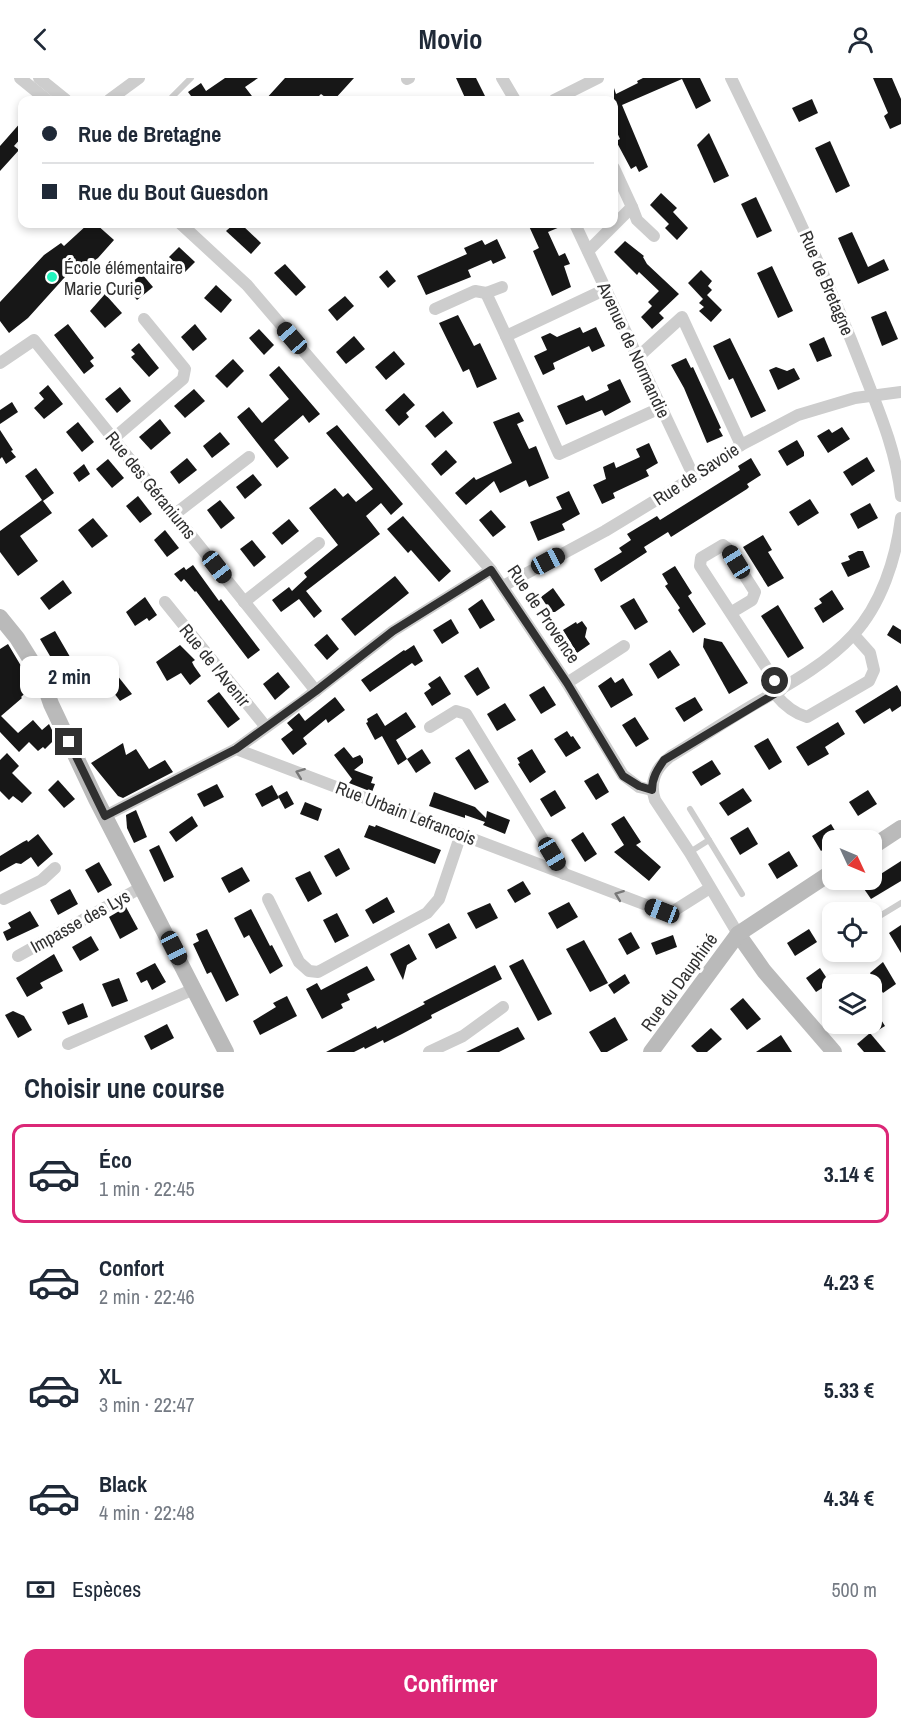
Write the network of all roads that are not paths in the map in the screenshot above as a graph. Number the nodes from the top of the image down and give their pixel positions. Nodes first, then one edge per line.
1 (20, 78) edge
2 (39, 78) edge
3 (139, 78) edge
4 (191, 78) edge
5 (502, 78) edge
6 (598, 78) edge
7 (731, 78) edge
8 (579, 95) edge
9 (42, 96) edge
10 (61, 96) edge
11 (118, 96) edge
12 (173, 96) edge
13 (513, 96) edge
14 (618, 177) edge
15 (632, 207) junction
16 (618, 221) edge
17 (185, 228) edge
18 (577, 228) edge
19 (611, 228) edge
20 (654, 236) dead end
21 (588, 251) junction
22 (502, 287) dead end
23 (606, 289) junction
24 (486, 293) junction
25 (435, 309) dead end
26 (144, 319) dead end
27 (506, 336) junction
28 (638, 357) junction
29 (0, 363) edge
30 (901, 392) edge
31 (872, 395) junction
32 (660, 408) junction
33 (114, 438) junction
34 (741, 445) junction
35 (249, 457) dead end
36 (694, 477) junction
37 (901, 496) edge
38 (175, 514) junction
39 (901, 518) edge
40 (319, 543) dead end
41 (491, 570) junction
42 (503, 586) junction
43 (165, 602) dead end
44 (244, 602) junction
45 (732, 612) junction
46 (0, 617) edge
47 (854, 634) junction
48 (624, 646) dead end
49 (567, 683) junction
50 (316, 691) junction
51 (778, 692) junction
52 (266, 727) junction
53 (430, 727) dead end
54 (236, 749) junction
55 (652, 790) junction
56 (690, 809) dead end
57 (105, 816) junction
58 (901, 828) edge
59 (461, 834) junction
60 (709, 840) junction
61 (882, 840) edge
62 (690, 853) junction
63 (55, 868) dead end
64 (564, 873) junction
65 (822, 879) edge
66 (142, 887) junction
67 (710, 888) junction
68 (742, 894) dead end
69 (1, 898) edge
70 (268, 899) dead end
71 (901, 903) edge
72 (882, 915) edge
73 (738, 934) junction
74 (18, 956) dead end
75 (194, 990) junction
76 (503, 1007) dead end
77 (68, 1044) dead end
78 (657, 1050) edge
79 (226, 1052) edge
80 (429, 1052) edge
81 (834, 1052) edge

1 - 9 street
2 - 10 street
3 - 11 street
4 - 12 lane
5 - 13 street
6 - 8 street
7 - 31 street, Rue de Bretagne
14 - 15 street
15 - 16 street
15 - 20 street
17 - 41 street, Rue de Provence
18 - 21 street, Avenue de Normandie
19 - 21 street
21 - 23 street, Avenue de Normandie
22 - 24 street
23 - 27 street
23 - 28 street, Avenue de Normandie
24 - 25 street
24 - 27 street
26 - 33 street
27 - 32 street
28 - 32 street, Avenue de Normandie
28 - 34 street
29 - 33 street, Rue des Géraniums
30 - 31 street, Rue de Savoie
31 - 34 street, Rue de Savoie
31 - 37 street, Rue de Bretagne
32 - 36 street, Avenue de Normandie
33 - 38 street, Rue des Géraniums
34 - 36 street, Rue de Savoie
35 - 38 street
36 - 42 street, Rue de Savoie
38 - 44 street, Rue des Géraniums
39 - 47 street
40 - 44 street
41 - 42 street, Rue de Provence
41 - 50 street
42 - 49 street, Rue de Provence
43 - 52 street, Rue de l'Avenir
44 - 50 street, Rue des Géraniums
45 - 45 street
45 - 51 street
46 - 57 street
47 - 51 street
47 - 51 street
48 - 49 street
49 - 55 street, Rue de Provence
50 - 52 street
51 - 55 street
52 - 54 street
53 - 64 street
54 - 57 street
59 -> 54 street, Rue Urbain Lefrancois
55 - 62 street
56 - 60 lane
57 - 66 street
58 - 61 street
59 - 64 street, Rue Urbain Lefrancois
59 - 70 street
60 - 62 lane
60 - 68 lane
62 - 67 street
63 - 69 street
67 -> 64 street, Rue Urbain Lefrancois
65 - 73 street
66 - 74 street, Impasse des Lys
66 - 75 street
67 - 73 street
71 - 72 lane
73 - 78 street, Rue du Dauphiné
73 - 81 street
75 - 77 street
75 - 79 street
76 - 80 street

